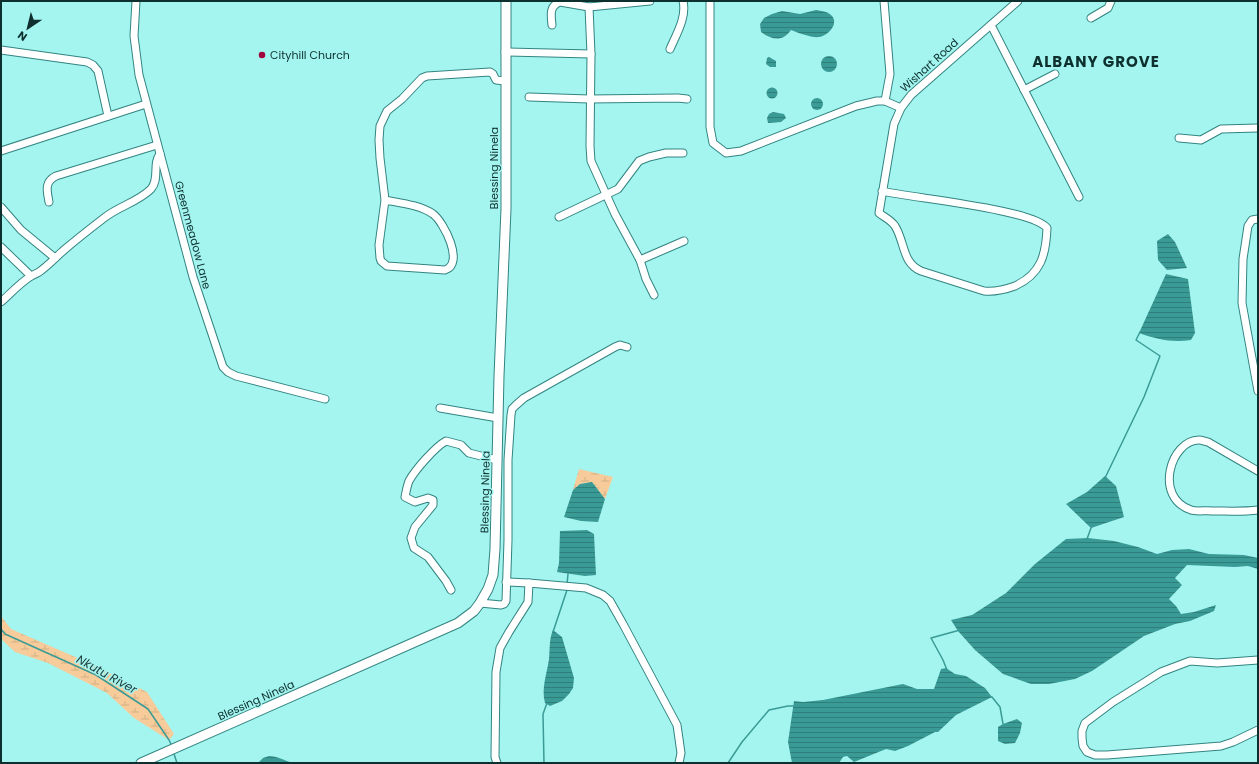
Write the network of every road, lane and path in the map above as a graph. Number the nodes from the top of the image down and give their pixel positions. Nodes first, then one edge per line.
1 (136, 1) edge
2 (506, 1) edge
3 (650, 1) edge
4 (683, 1) edge
5 (710, 1) edge
6 (884, 1) edge
7 (1018, 1) edge
8 (1111, 1) edge
9 (589, 6) junction
10 (1090, 18) dead end
11 (552, 25) dead end
12 (991, 25) junction
13 (670, 49) dead end
14 (1, 50) edge
15 (505, 52) junction
16 (591, 54) junction
17 (1055, 74) dead end
18 (505, 81) junction
19 (1024, 90) junction
20 (529, 97) dead end
21 (589, 99) junction
22 (687, 99) dead end
23 (885, 101) junction
24 (146, 104) junction
25 (901, 108) junction
26 (108, 116) junction
27 (1258, 128) edge
28 (1180, 138) dead end
29 (157, 145) junction
30 (1, 151) edge
31 (683, 153) dead end
32 (160, 154) junction
33 (882, 191) junction
34 (606, 194) junction
35 (1079, 197) dead end
36 (385, 200) junction
37 (49, 202) dead end
38 (1, 206) edge
39 (559, 217) dead end
40 (1258, 219) edge
41 (684, 241) dead end
42 (1, 247) edge
43 (55, 258) junction
44 (640, 260) junction
45 (31, 276) junction
46 (654, 295) dead end
47 (1, 302) edge
48 (627, 347) dead end
49 (1258, 391) edge
50 (324, 399) dead end
51 (440, 408) dead end
52 (498, 418) junction
53 (497, 460) junction
54 (1257, 470) edge
55 (1258, 510) edge
56 (506, 582) junction
57 (529, 583) junction
58 (451, 590) dead end
59 (480, 603) junction
60 (1258, 660) edge
61 (1258, 730) edge
62 (141, 763) edge
63 (497, 763) edge
64 (679, 763) edge

1 - 24 street, Greenmeadow Lane
2 - 15 street, Blessing Ninela
3 - 9 street
4 - 13 street
5 - 23 street
6 - 23 street
7 - 12 street, Wishart Road
8 - 10 street
9 - 11 street
9 - 16 street
12 - 19 street
12 - 25 street, Wishart Road
14 - 26 street
15 - 16 street
15 - 18 street, Blessing Ninela
16 - 21 street
17 - 19 street
18 - 36 street
18 - 52 street, Blessing Ninela
19 - 35 street
20 - 21 street
21 - 22 street
21 - 34 street
23 - 25 street
24 - 26 street
24 - 29 street, Greenmeadow Lane
25 - 33 street, Wishart Road
26 - 30 street
27 - 28 street
29 - 32 street, Greenmeadow Lane
29 - 37 street
31 - 34 street
32 - 43 street
32 - 50 street, Greenmeadow Lane
33 - 33 street, Wishart Road
34 - 39 street
34 - 44 street
36 - 36 street
38 - 43 street
40 - 49 street
41 - 44 street
42 - 45 street
43 - 45 street
44 - 46 street
45 - 47 street
48 - 56 street
51 - 52 street
52 - 53 street, Blessing Ninela
53 - 58 street
53 - 59 street, Blessing Ninela
54 - 55 street
56 - 57 street
56 - 59 street
57 - 63 street
57 - 64 street
59 - 62 street, Blessing Ninela
60 - 61 street

